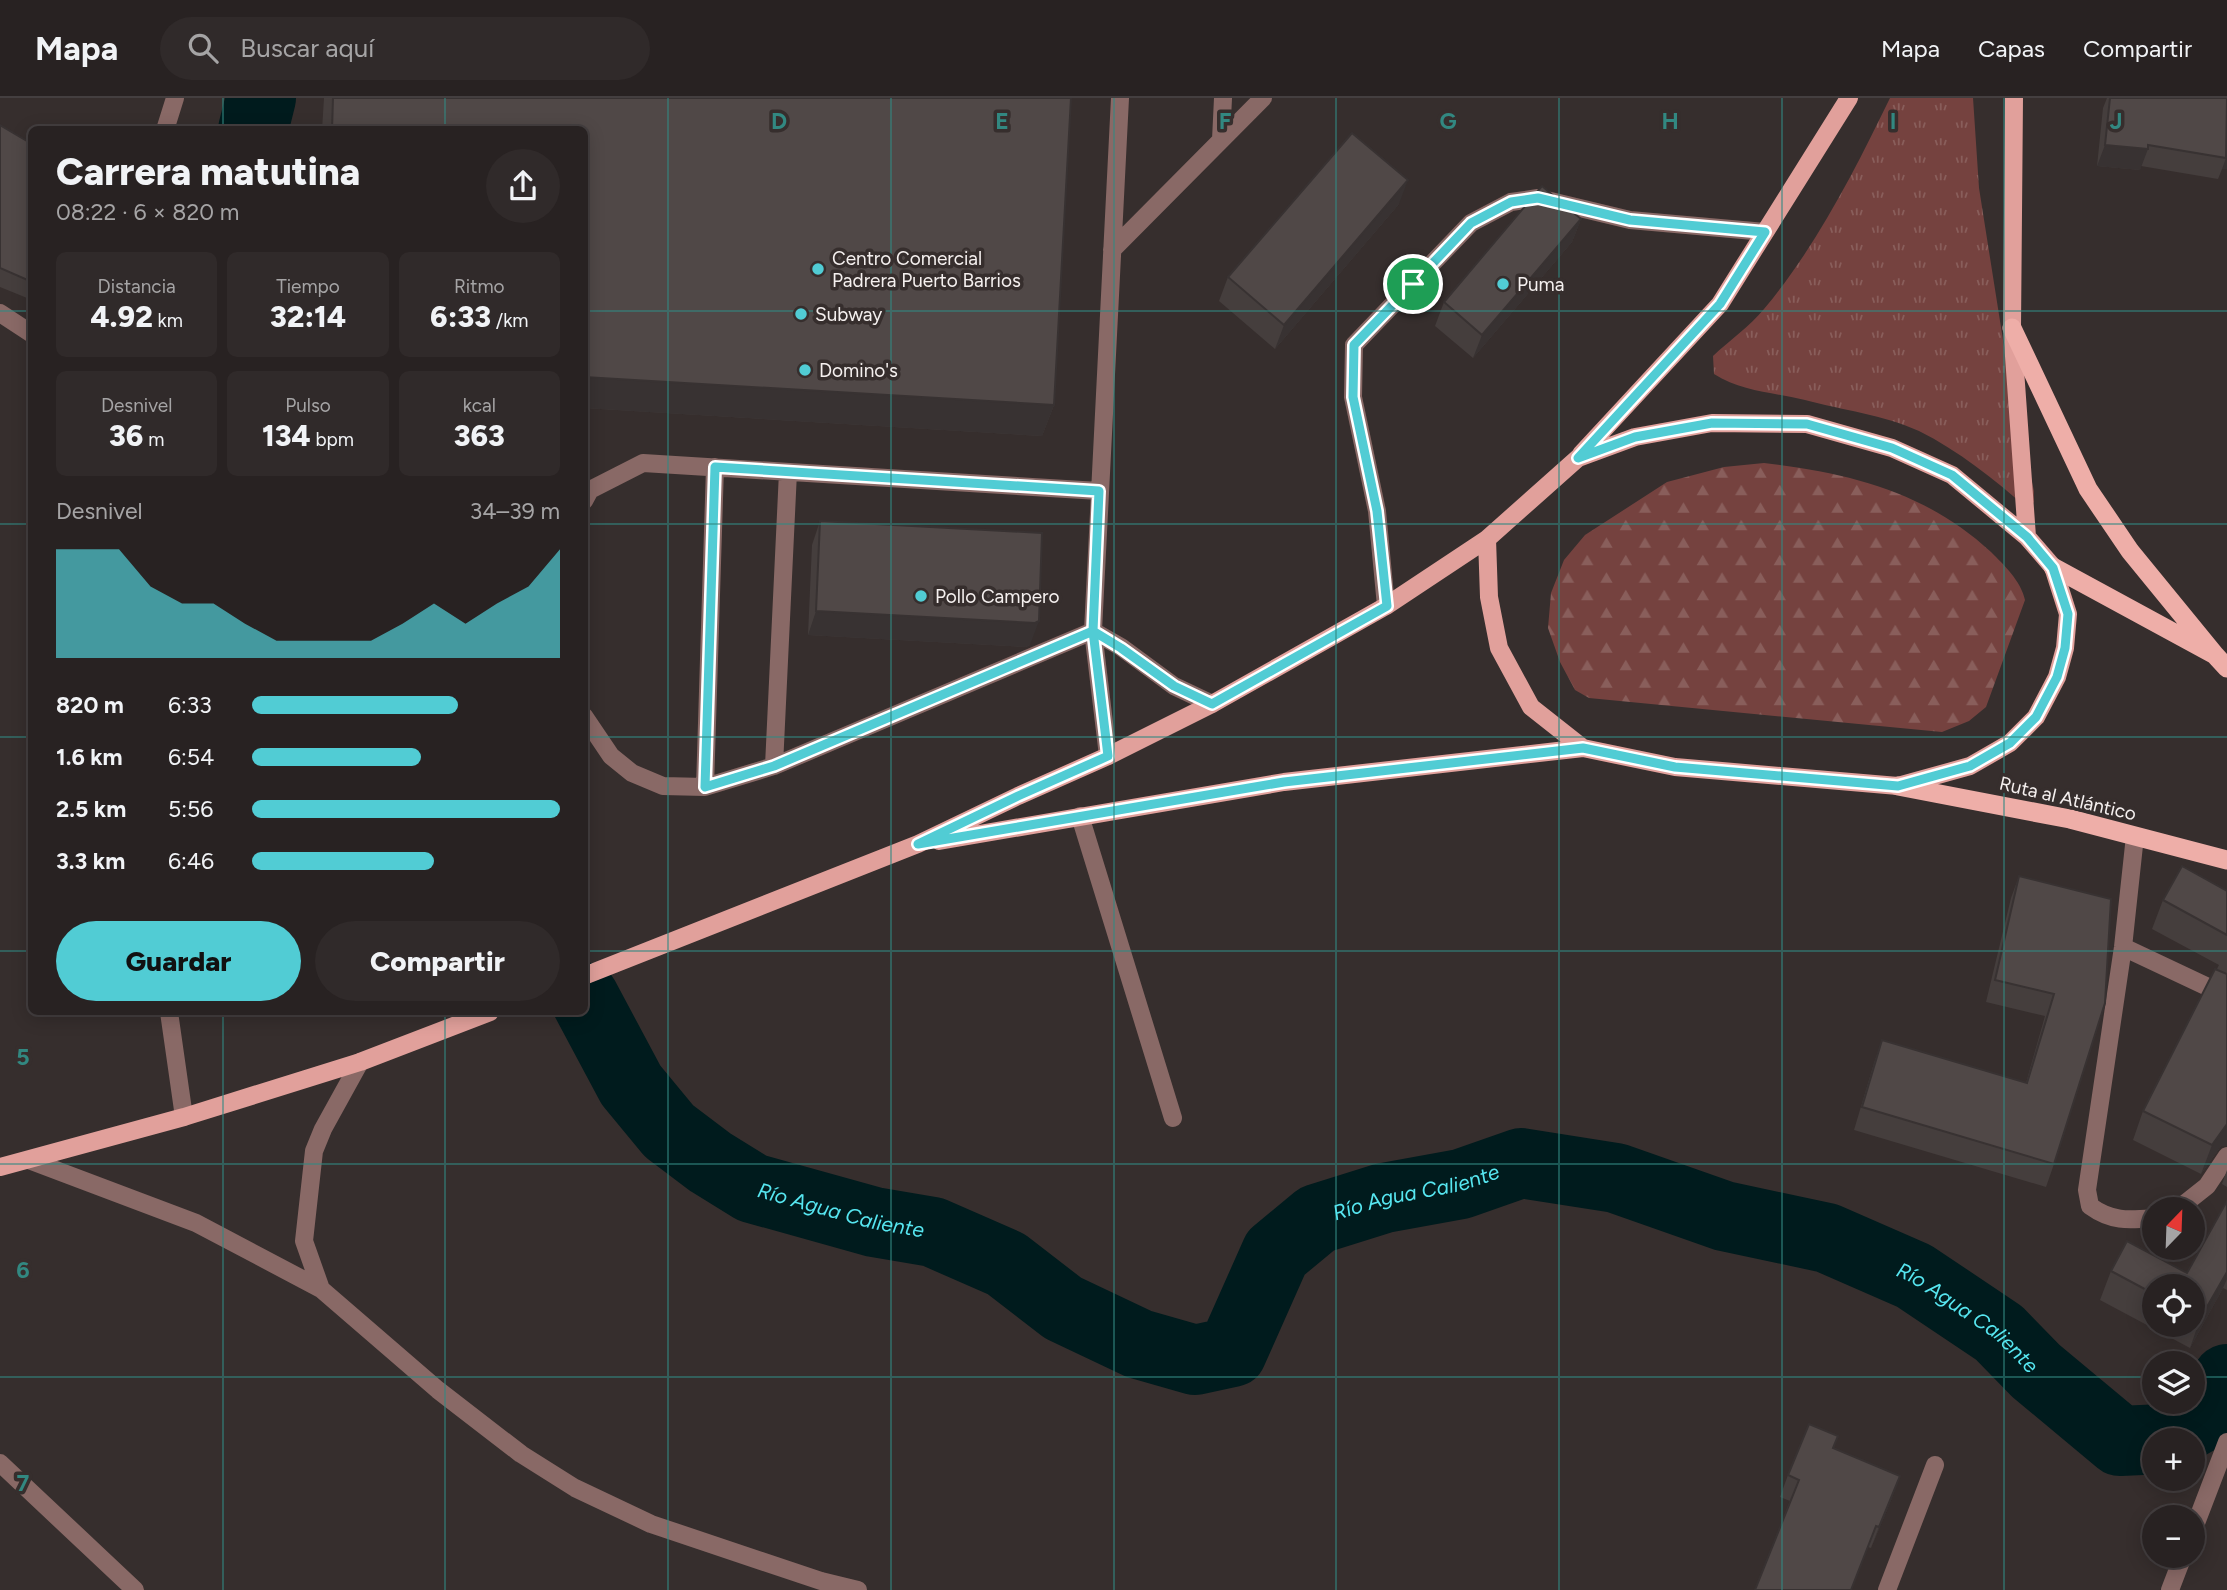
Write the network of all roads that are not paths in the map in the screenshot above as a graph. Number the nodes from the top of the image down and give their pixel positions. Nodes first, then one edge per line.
1 (175, 98) edge
2 (1120, 98) edge
3 (1223, 98) edge
4 (1263, 98) edge
5 (1849, 98) edge
6 (2014, 98) edge
7 (166, 126) edge
8 (1221, 140) junction
9 (1765, 232) junction
10 (1112, 250) junction
11 (0, 313) edge
12 (2012, 328) junction
13 (28, 331) edge
14 (1578, 458) junction
15 (715, 467) junction
16 (788, 472) junction
17 (1099, 491) junction
18 (588, 494) edge
19 (2027, 537) junction
20 (1487, 539) junction
21 (2053, 568) junction
22 (1387, 606) junction
23 (1093, 631) junction
24 (2221, 661) edge
25 (1212, 704) junction
26 (588, 722) edge
27 (1583, 748) junction
28 (1108, 756) junction
29 (774, 766) junction
30 (1898, 786) junction
31 (705, 787) junction
32 (1080, 816) junction
33 (2135, 836) junction
34 (918, 844) junction
35 (2227, 860) edge
36 (2123, 947) junction
37 (588, 975) edge
38 (2227, 996) edge
39 (169, 1015) edge
40 (482, 1015) edge
41 (360, 1062) junction
42 (184, 1117) junction
43 (1173, 1118) dead end
44 (2227, 1156) edge
45 (29, 1160) junction
46 (0, 1167) edge
47 (2193, 1197) edge
48 (2142, 1218) edge
49 (321, 1289) junction
50 (2227, 1442) edge
51 (0, 1463) edge
52 (1935, 1465) dead end
53 (2203, 1505) edge
54 (2178, 1568) edge
55 (135, 1590) edge
56 (858, 1590) edge
57 (1887, 1590) edge
58 (2170, 1590) edge

1 - 7 street
2 - 10 street
3 - 8 street
4 - 8 street
5 - 9 main road
6 - 12 main road
8 - 10 street
9 - 14 main road
9 - 22 street
10 - 17 street
11 - 13 street
12 - 19 main road
12 - 24 highway
14 - 19 main road
14 - 20 main road
15 - 16 street
15 - 18 street
15 - 31 street
16 - 17 street
16 - 29 street
17 - 23 street
19 - 21 main road
20 - 22 main road
20 - 27 main road
21 - 24 highway
21 - 30 main road
22 - 25 main road
23 - 25 street
23 - 28 street
23 - 29 street
25 - 28 main road
26 - 31 street
27 - 30 main road
27 - 32 main road
28 - 34 main road
29 - 31 street
30 - 33 highway, Ruta al Atlántico
32 - 34 main road
32 - 43 street
33 - 35 highway, Ruta al Atlántico
33 - 36 street
34 - 37 main road
36 - 38 street
36 - 48 street
39 - 42 street
40 - 41 main road
41 - 42 main road
41 - 49 street
42 - 45 main road
44 - 47 street
45 - 46 main road
45 - 49 street
49 - 56 street
50 - 53 street
51 - 55 street
52 - 57 street
54 - 58 street

